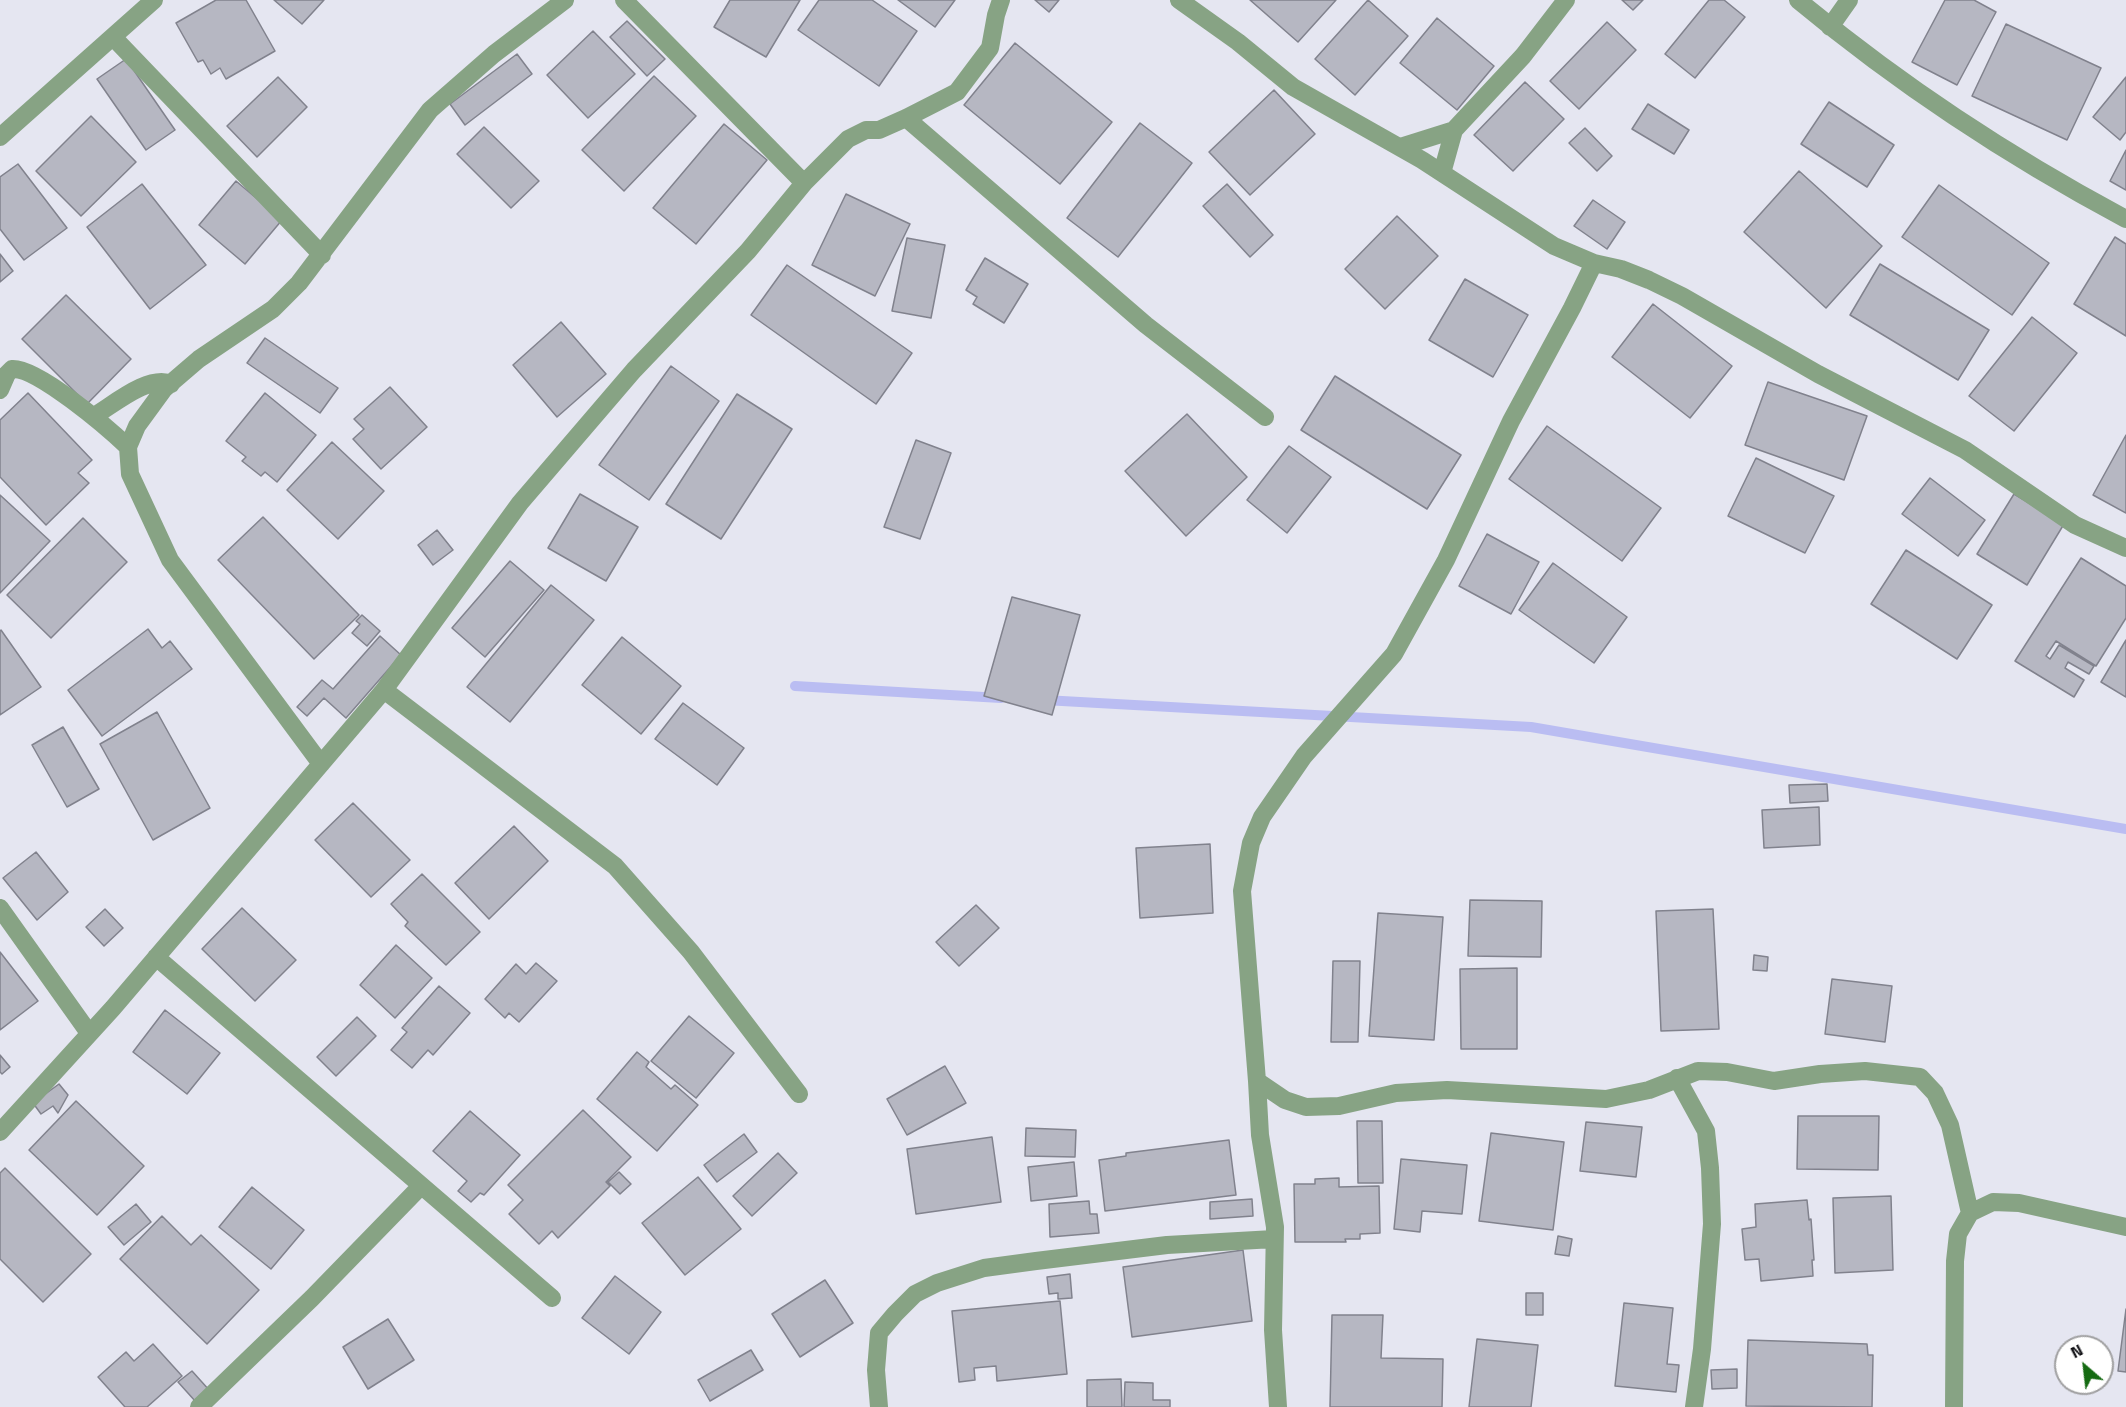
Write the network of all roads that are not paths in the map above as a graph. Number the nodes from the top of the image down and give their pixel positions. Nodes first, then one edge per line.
1 (154, 0) edge
2 (565, 0) edge
3 (624, 0) edge
4 (1002, 0) edge
5 (1179, 0) edge
6 (1566, 0) edge
7 (1798, 0) edge
8 (1849, 0) edge
9 (1830, 27) junction
10 (113, 37) junction
11 (906, 118) junction
12 (1454, 130) junction
13 (0, 137) edge
14 (1400, 147) junction
15 (1442, 173) junction
16 (804, 183) junction
17 (2126, 219) edge
18 (322, 255) junction
19 (1594, 263) junction
20 (171, 384) junction
21 (0, 390) edge
22 (94, 416) junction
23 (1265, 417) dead end
24 (129, 447) junction
25 (2126, 548) edge
26 (384, 690) junction
27 (321, 764) junction
28 (0, 908) edge
29 (156, 957) junction
30 (89, 1034) junction
31 (1677, 1078) junction
32 (1257, 1081) junction
33 (800, 1094) dead end
34 (0, 1132) edge
35 (421, 1186) junction
36 (1970, 1213) junction
37 (2126, 1227) edge
38 (1274, 1239) junction
39 (552, 1298) dead end
40 (199, 1407) edge
41 (879, 1407) edge
42 (1278, 1407) edge
43 (1694, 1407) edge
44 (1954, 1407) edge

1 - 10 street
2 - 18 street
3 - 16 street
4 - 11 street
5 - 14 street
6 - 12 street
7 - 9 street
8 - 9 street
9 - 17 street
10 - 13 street
10 - 18 street
11 - 16 street
11 - 23 street
12 - 14 street
12 - 15 street
14 - 15 street
15 - 19 street
16 - 26 street
18 - 20 street
19 - 25 street
19 - 32 street
20 - 22 street
20 - 24 street
21 - 22 street
22 - 24 street
24 - 27 street
26 - 27 street
26 - 33 street
27 - 29 street
28 - 30 street
29 - 30 street
29 - 35 street
30 - 34 street
31 - 32 street
31 - 36 street
31 - 43 street
32 - 38 street
35 - 39 street
35 - 40 street
36 - 37 street
36 - 44 street
38 - 41 street
38 - 42 street

